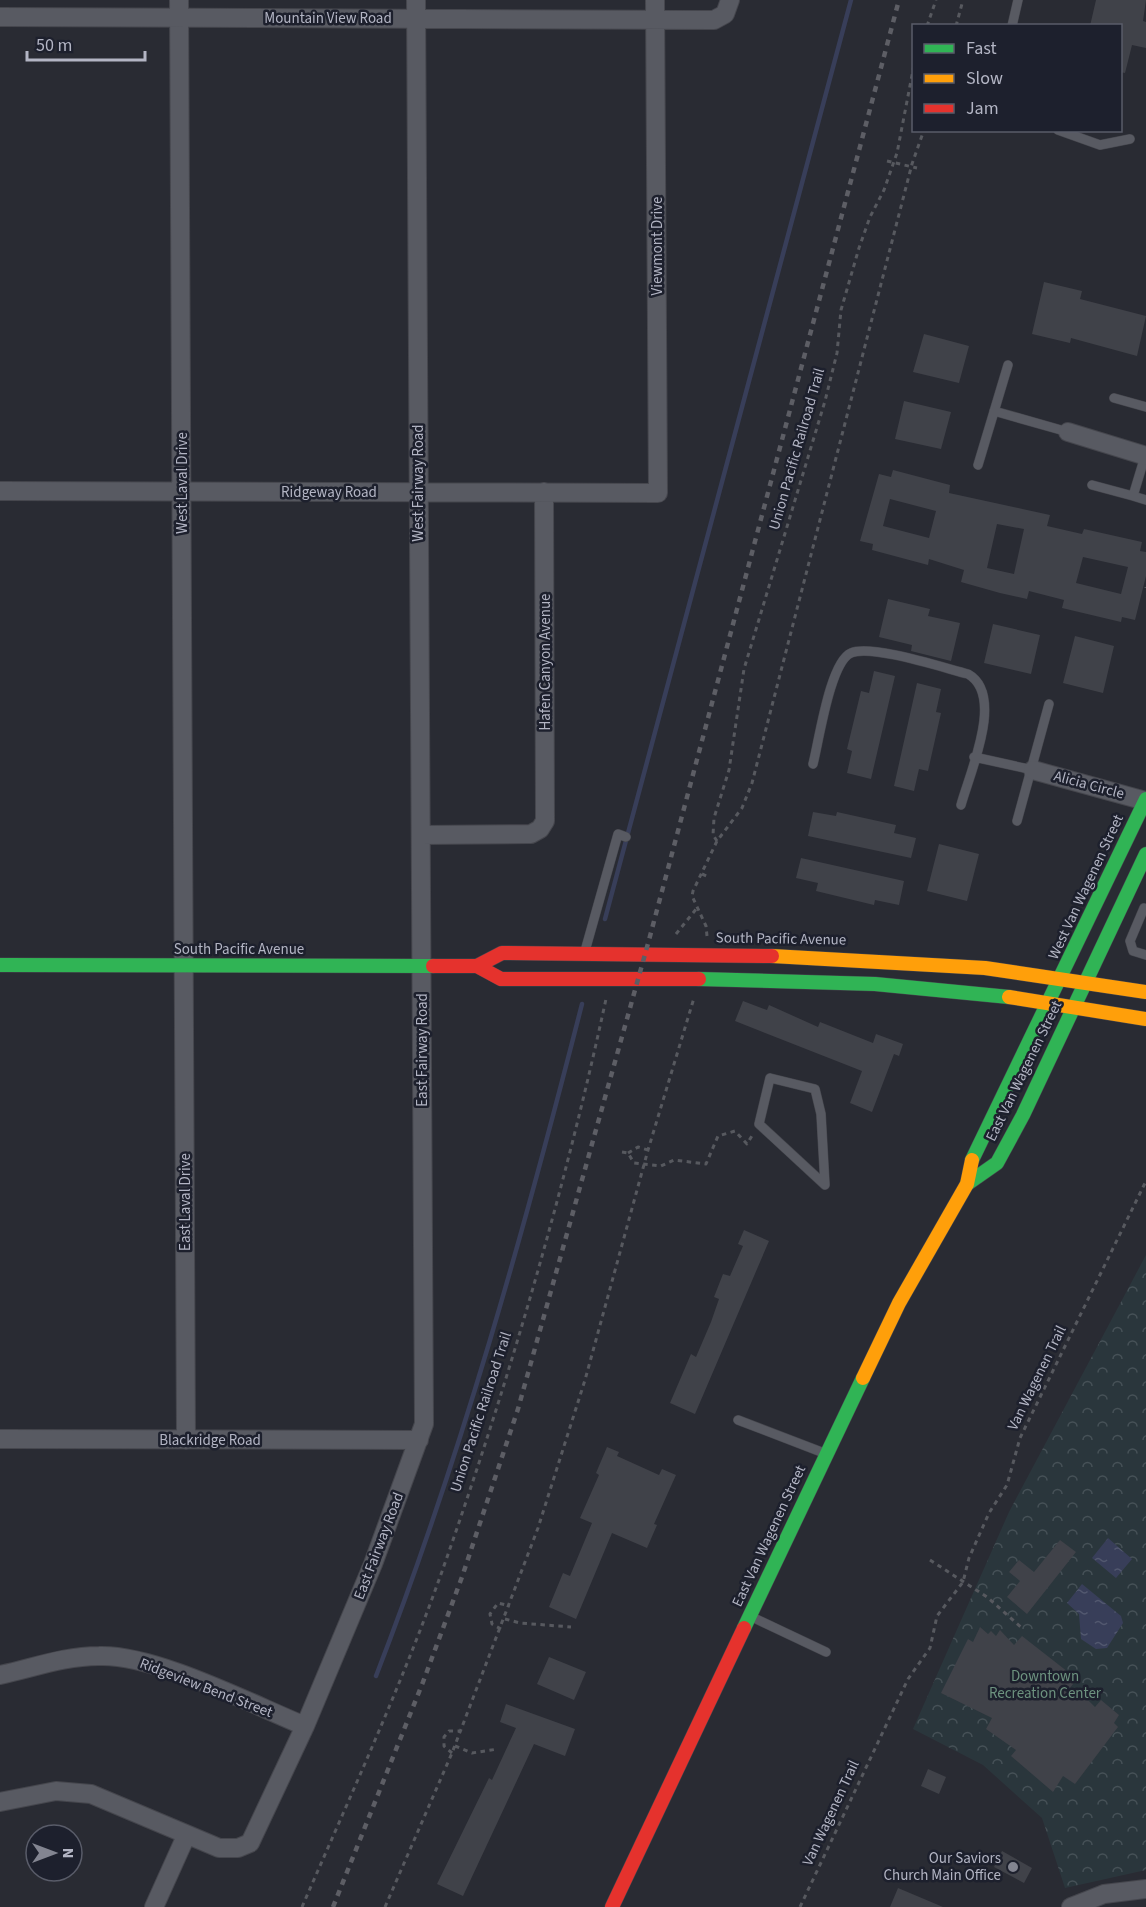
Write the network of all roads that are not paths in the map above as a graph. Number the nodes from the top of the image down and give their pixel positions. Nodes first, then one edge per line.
1 (416, 0) edge
2 (655, 0) edge
3 (730, 0) edge
4 (1018, 0) edge
5 (179, 9) edge
6 (0, 17) edge
7 (416, 18) junction
8 (656, 19) junction
9 (1012, 24) edge
10 (1064, 132) edge
11 (1130, 139) dead end
12 (1008, 365) dead end
13 (1114, 398) dead end
14 (1146, 407) edge
15 (994, 411) junction
16 (1068, 432) joint
17 (1146, 455) edge
18 (978, 465) dead end
19 (1092, 485) dead end
20 (0, 491) edge
21 (182, 492) junction
22 (418, 492) junction
23 (544, 492) junction
24 (658, 493) joint
25 (1133, 496) junction
26 (1146, 500) edge
27 (1048, 704) dead end
28 (974, 757) junction
29 (813, 764) dead end
30 (1033, 770) junction
31 (1146, 800) edge
32 (961, 805) dead end
33 (1017, 821) dead end
34 (421, 835) junction
35 (626, 837) dead end
36 (1144, 863) edge
37 (1123, 902) junction
38 (1145, 909) edge
39 (585, 954) junction
40 (1146, 955) edge
41 (0, 965) edge
42 (184, 965) junction
43 (422, 966) junction
44 (477, 966) junction
45 (1058, 983) junction
46 (1084, 987) junction
47 (1146, 992) edge
48 (1049, 1002) junction
49 (1075, 1006) junction
50 (1146, 1019) edge
51 (759, 1124) joint
52 (966, 1184) junction
53 (738, 1420) dead end
54 (0, 1439) edge
55 (186, 1440) junction
56 (419, 1440) junction
57 (826, 1454) junction
58 (750, 1616) junction
59 (826, 1652) dead end
60 (0, 1675) edge
61 (305, 1726) junction
62 (0, 1802) edge
63 (186, 1836) junction
64 (1146, 1889) edge
65 (154, 1907) edge
66 (612, 1907) edge
67 (1071, 1907) edge

1 - 7 street, West Fairway Road
2 - 8 street, Viewmont Drive
3 - 8 street, Mountain View Road
4 - 9 lane
5 - 6 street, Mountain View Road
5 - 7 street, Mountain View Road
5 - 21 street, West Laval Drive
7 - 8 street, Mountain View Road
7 - 22 street, West Fairway Road
8 - 24 street, Viewmont Drive
10 - 11 lane
12 - 15 lane
13 - 14 lane
15 - 16 lane
15 - 18 lane
16 - 17 street
17 - 25 lane
19 - 25 lane
20 - 21 street, Ridgeway Road
21 - 22 street, Ridgeway Road
21 - 42 street, West Laval Drive
22 - 23 street, Ridgeway Road
22 - 34 street, West Fairway Road
23 - 24 street, Ridgeway Road
23 - 34 street, Hafen Canyon Avenue
25 - 26 lane
27 - 30 lane
28 - 29 lane
28 - 30 lane
28 - 32 lane
30 - 31 street, Alicia Circle
30 - 33 lane
31 - 45 street, West Van Wagenen Street
34 - 43 street, West Fairway Road
35 - 39 lane
36 - 37 street
37 - 38 lane
37 - 46 street
38 - 40 lane
39 - 44 street, South Pacific Avenue
39 - 45 street, South Pacific Avenue
41 - 42 street, South Pacific Avenue
42 - 43 street, South Pacific Avenue
42 - 55 street, East Laval Drive
43 - 44 street, South Pacific Avenue
43 - 56 street, East Fairway Road
44 - 48 street, South Pacific Avenue
45 - 46 street, South Pacific Avenue
45 - 48 street, East Van Wagenen Street
46 - 47 street, South Pacific Avenue
46 - 49 street, East Van Wagenen Street
48 - 49 street, South Pacific Avenue
48 - 52 street, East Van Wagenen Street
49 - 50 street, South Pacific Avenue
49 - 52 street, East Van Wagenen Street
51 - 51 lane
52 - 57 street, East Van Wagenen Street
53 - 57 lane
54 - 55 street, Blackridge Road
55 - 56 street, Blackridge Road
56 - 61 street, East Fairway Road
57 - 58 street, East Van Wagenen Street
58 - 59 lane
58 - 66 street, East Van Wagenen Street
60 - 61 street, Ridgeview Bend Street
61 - 63 street, East Fairway Road
62 - 63 street, East Fairway Road
63 - 65 street
64 - 67 street

